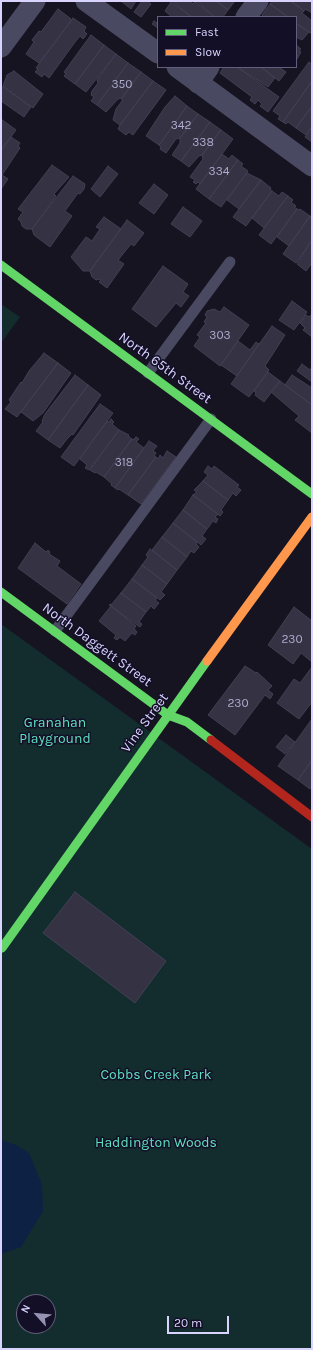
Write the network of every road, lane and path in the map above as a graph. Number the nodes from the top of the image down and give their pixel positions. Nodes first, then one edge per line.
1 (34, 1) edge
2 (86, 1) edge
3 (258, 1) edge
4 (247, 16) edge
5 (1, 47) edge
6 (157, 52) edge
7 (180, 68) edge
8 (204, 75) edge
9 (312, 166) edge
10 (230, 262) dead end
11 (1, 265) edge
12 (148, 373) junction
13 (210, 419) junction
14 (312, 494) edge
15 (312, 517) edge
16 (1, 592) edge
17 (55, 631) junction
18 (168, 715) junction
19 (312, 817) edge
20 (2, 948) dead end

1 - 5 street
2 - 6 street
3 - 4 street
7 - 8 street
8 - 9 street
10 - 12 lane
11 - 12 street, North 65th Street
12 - 13 street, North 65th Street
13 - 14 street, North 65th Street
13 - 17 lane
15 - 18 street, Vine Street
16 - 17 street, North Daggett Street
17 - 18 street, North Daggett Street
18 - 19 street, North Daggett Street
18 - 20 street, Vine Street

